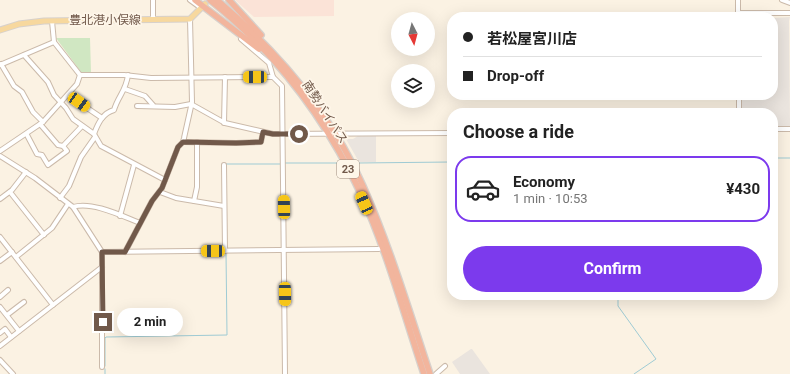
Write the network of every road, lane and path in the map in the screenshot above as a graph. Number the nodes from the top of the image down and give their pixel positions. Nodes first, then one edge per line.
1 (153, 0) edge
2 (190, 0) edge
3 (195, 0) edge
4 (217, 0) edge
5 (229, 0) edge
6 (738, 0) edge
7 (782, 0) edge
8 (790, 3) edge
9 (205, 5) edge
10 (210, 12) junction
11 (738, 12) edge
12 (778, 13) edge
13 (790, 13) edge
14 (190, 19) junction
15 (52, 20) junction
16 (153, 20) junction
17 (0, 30) edge
18 (54, 42) junction
19 (24, 55) junction
20 (0, 64) edge
21 (287, 72) junction
22 (80, 75) junction
23 (128, 75) junction
24 (191, 77) junction
25 (224, 77) junction
26 (273, 77) junction
27 (278, 81) junction
28 (125, 89) junction
29 (68, 95) junction
30 (61, 103) junction
31 (191, 104) junction
32 (153, 105) junction
33 (138, 106) dead end
34 (102, 118) junction
35 (42, 123) junction
36 (224, 123) junction
37 (82, 126) junction
38 (778, 129) edge
39 (790, 129) edge
40 (263, 132) junction
41 (447, 133) edge
42 (283, 134) junction
43 (328, 134) junction
44 (335, 134) junction
45 (27, 135) junction
46 (95, 135) junction
47 (183, 142) junction
48 (197, 142) junction
49 (63, 146) junction
50 (0, 149) edge
51 (0, 156) edge
52 (134, 165) junction
53 (224, 165) dead end
54 (26, 172) junction
55 (165, 180) junction
56 (10, 192) junction
57 (160, 192) junction
58 (60, 198) junction
59 (0, 200) edge
60 (194, 201) junction
61 (68, 204) junction
62 (224, 206) junction
63 (73, 207) junction
64 (120, 216) junction
65 (140, 223) junction
66 (44, 235) junction
67 (0, 236) edge
68 (379, 249) dead end
69 (284, 250) junction
70 (226, 251) junction
71 (12, 252) junction
72 (102, 252) junction
73 (125, 252) junction
74 (16, 257) junction
75 (0, 261) edge
76 (102, 267) junction
77 (8, 290) dead end
78 (0, 297) edge
79 (24, 302) dead end
80 (53, 305) junction
81 (0, 306) edge
82 (7, 316) junction
83 (19, 331) junction
84 (0, 333) edge
85 (11, 337) junction
86 (0, 346) edge
87 (0, 360) edge
88 (445, 366) dead end
89 (102, 367) dead end
90 (13, 374) edge
91 (285, 374) edge
92 (424, 374) edge
93 (430, 374) edge
94 (436, 374) edge

1 - 16 street
2 - 9 street
3 - 9 highway
4 - 21 highway, 南勢バイパス / 23
5 - 21 highway
6 - 11 street
7 - 8 street
9 - 10 highway
9 - 14 main road
9 - 21 highway, 南勢バイパス / 23
10 - 21 highway
10 - 26 street
12 - 13 street
14 - 16 main road, 豊北港小俣線
14 - 24 street
15 - 16 main road, 豊北港小俣線
15 - 17 main road, 豊北港小俣線
15 - 18 street
18 - 19 street
18 - 22 street
19 - 20 street
19 - 30 street
20 - 35 street
21 - 27 street
21 - 43 highway, 南勢バイパス / 23
21 - 44 highway, 南勢バイパス / 23
22 - 23 street
22 - 29 street
23 - 24 street
23 - 28 street
24 - 25 street
24 - 31 street
25 - 26 street
25 - 36 street
26 - 27 street
27 - 42 street
28 - 32 street
28 - 34 street
29 - 30 street
29 - 34 street
30 - 35 street
30 - 37 street
31 - 32 street
31 - 36 street
31 - 47 street
32 - 33 street
34 - 46 street
35 - 45 street
35 - 49 street
36 - 40 street
37 - 46 street
37 - 49 street
38 - 39 street
40 - 42 street
40 - 48 street
41 - 44 street
42 - 43 street
42 - 69 street
43 - 44 street
43 - 92 highway, 南勢バイパス / 23
44 - 93 highway, 南勢バイパス / 23
45 - 49 street
45 - 50 street
46 - 52 street
46 - 58 street
47 - 48 street
47 - 55 street
48 - 60 street
51 - 54 street
52 - 55 street
52 - 64 street
53 - 62 street
54 - 56 street
54 - 58 street
55 - 57 street
56 - 59 street
56 - 66 street
57 - 60 street
57 - 65 street
58 - 61 street
60 - 62 street
61 - 63 street
61 - 66 street
62 - 70 street
63 - 64 street
63 - 72 street
64 - 65 street
65 - 73 street
66 - 74 street
67 - 71 street
68 - 69 street
69 - 70 street
69 - 91 street
70 - 73 street
71 - 74 street
71 - 75 street
72 - 73 street
72 - 76 street
74 - 80 street
76 - 80 street
76 - 89 street
77 - 78 street
79 - 82 street
80 - 83 street
81 - 82 street
82 - 83 street
83 - 85 street
84 - 85 street
85 - 86 street
87 - 90 street
88 - 94 street

